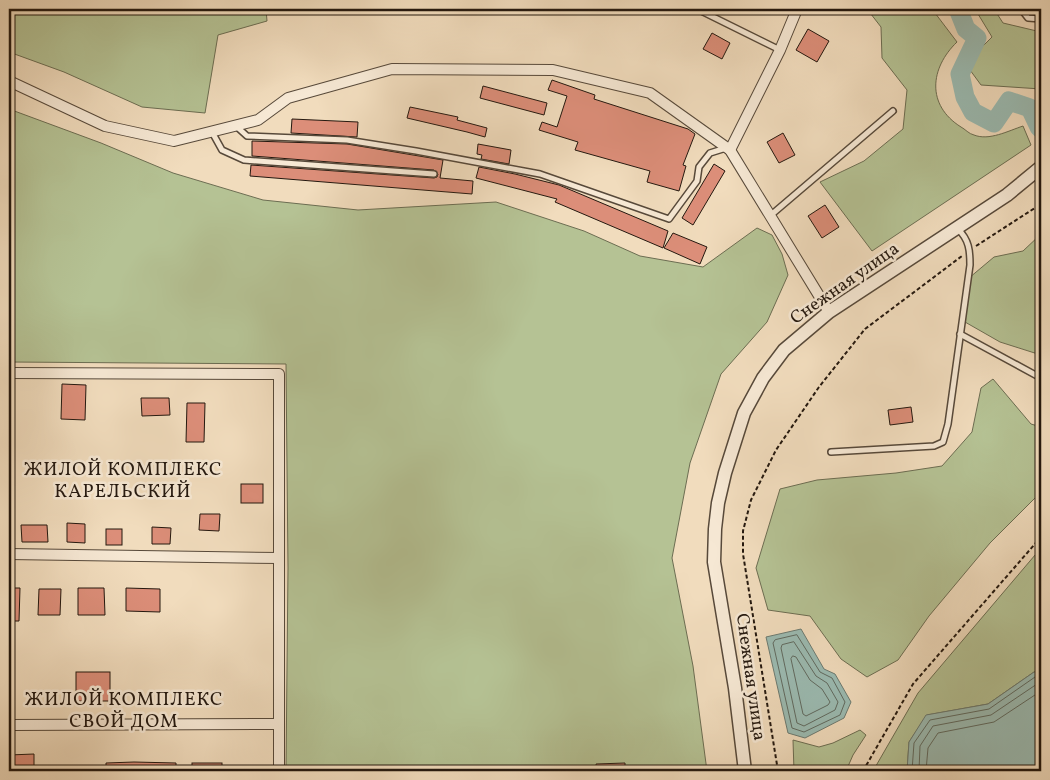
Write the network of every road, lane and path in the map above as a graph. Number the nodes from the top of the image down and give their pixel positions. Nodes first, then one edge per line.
1 (697, 9) edge
2 (793, 9) edge
3 (1021, 9) edge
4 (1041, 19) edge
5 (780, 50) junction
6 (9, 81) edge
7 (893, 111) dead end
8 (236, 126) junction
9 (212, 132) junction
10 (729, 149) junction
11 (1041, 166) edge
12 (434, 174) dead end
13 (771, 214) junction
14 (957, 229) junction
15 (829, 312) junction
16 (960, 334) junction
17 (9, 373) edge
18 (1041, 378) edge
19 (831, 452) dead end
20 (1041, 537) edge
21 (9, 554) edge
22 (279, 558) junction
23 (279, 724) junction
24 (9, 725) edge
25 (279, 771) edge
26 (746, 771) edge
27 (863, 771) edge

1 - 5 lane
2 - 5 street
3 - 4 lane
5 - 10 street
6 - 9 street
7 - 13 lane
8 - 9 street
8 - 10 street
8 - 10 lane
9 - 12 lane
10 - 13 street
11 - 14 street, Снежная улица
13 - 15 street
14 - 15 street, Снежная улица
14 - 16 lane
15 - 26 street, Снежная улица
16 - 18 lane
16 - 19 lane
17 - 22 street
20 - 27 path
21 - 22 street
22 - 23 street
23 - 24 street
23 - 25 street

